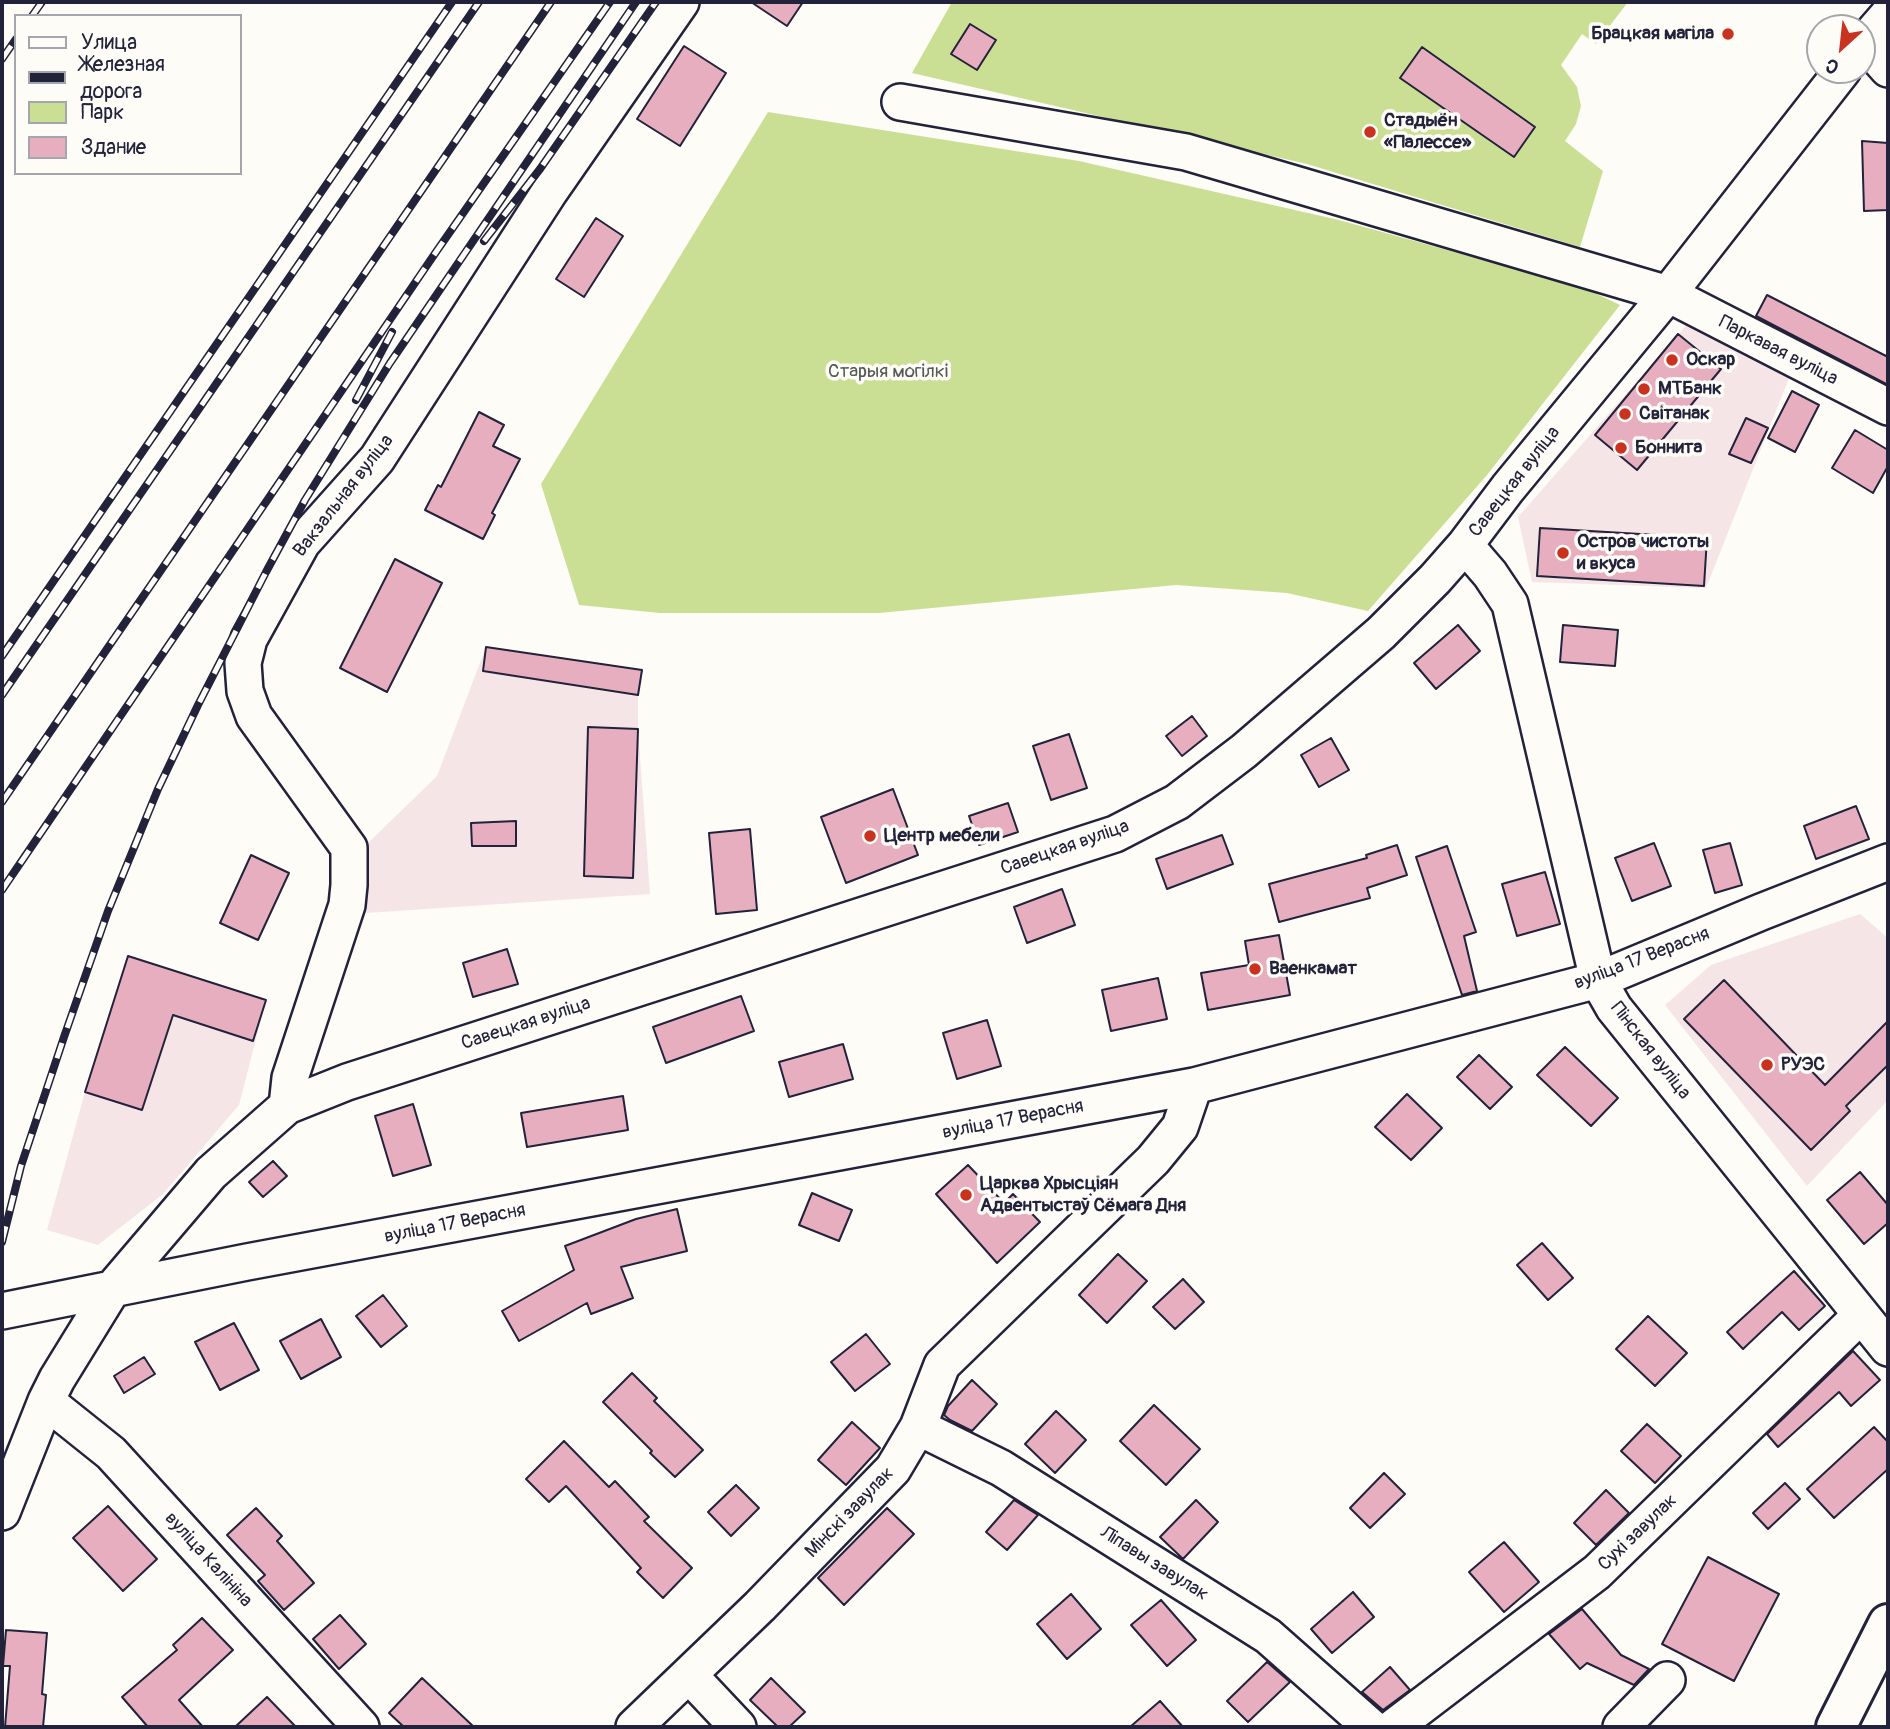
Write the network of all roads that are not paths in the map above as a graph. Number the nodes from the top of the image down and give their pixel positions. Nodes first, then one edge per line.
1 (681, 2) edge
2 (1888, 15) edge
3 (1876, 28) edge
4 (1832, 84) edge
5 (900, 102) dead end
6 (1668, 294) junction
7 (1888, 407) edge
8 (1465, 545) junction
9 (1888, 862) edge
10 (1598, 980) junction
11 (1194, 1086) junction
12 (287, 1106) junction
13 (113, 1288) junction
14 (2, 1311) edge
15 (1861, 1315) junction
16 (1888, 1348) edge
17 (46, 1401) junction
18 (918, 1427) junction
19 (2, 1512) edge
20 (1888, 1624) edge
21 (689, 1675) junction
22 (1667, 1680) dead end
23 (361, 1727) edge
24 (634, 1727) edge
25 (738, 1727) edge
26 (1371, 1727) edge
27 (1394, 1727) edge
28 (1621, 1727) edge
29 (1836, 1727) edge

1 - 12 street, Вакзальная вуліца
2 - 3 street
4 - 6 street, Савецкая вуліца
5 - 6 street, Паркавая вуліца
6 - 7 street, Паркавая вуліца
6 - 8 street, Савецкая вуліца
8 - 10 street, Пінская вуліца
8 - 12 street, Савецкая вуліца
9 - 10 street, вуліца 17 Верасня
10 - 11 street, вуліца 17 Верасня
10 - 15 street, Пінская вуліца
11 - 13 street, вуліца 17 Верасня
11 - 18 street, Мінскі завулак
12 - 13 street, Савецкая вуліца
13 - 14 street, вуліца 17 Верасня
13 - 17 street, Савецкая вуліца
15 - 16 street, Пінская вуліца
15 - 27 street, Сухі завулак
17 - 19 street, Савецкая вуліца
17 - 23 street, вуліца Калініна
18 - 21 street, Мінскі завулак
18 - 26 street, Ліпавы завулак
20 - 29 main road
21 - 24 street, Мінскі завулак
21 - 25 street
22 - 28 street

